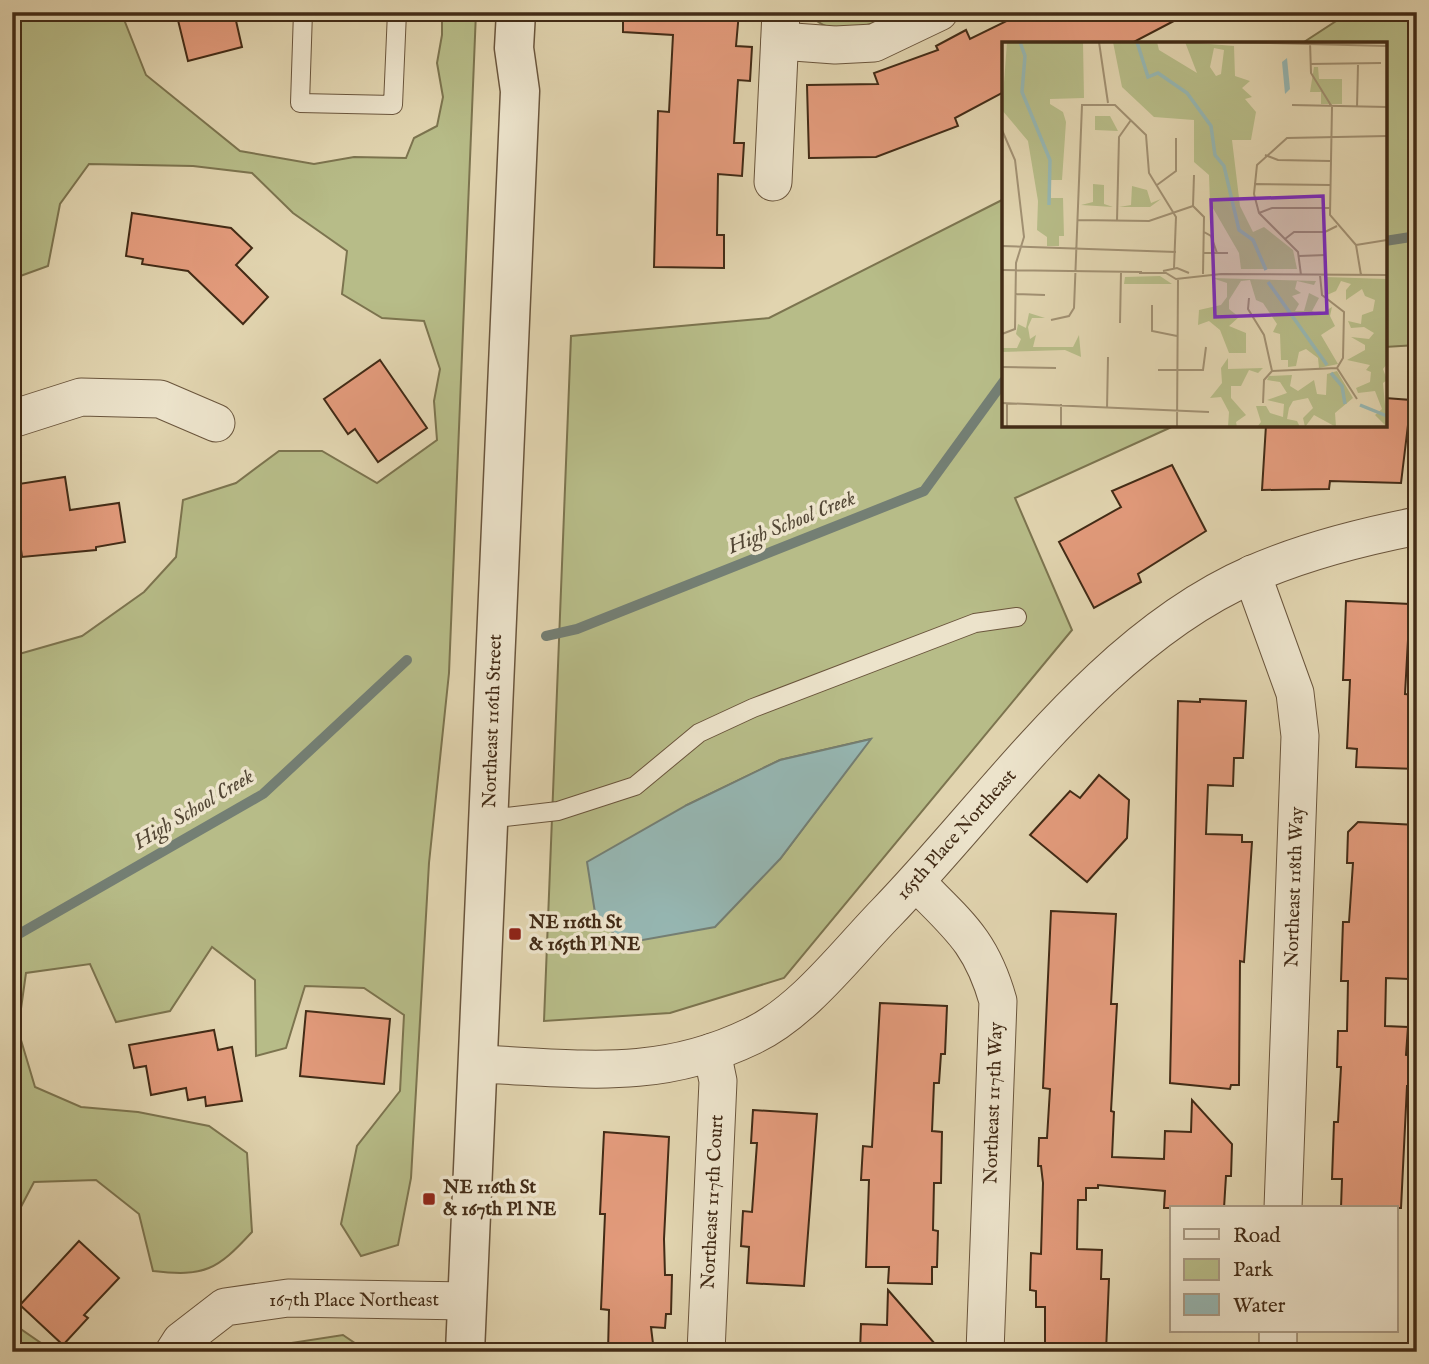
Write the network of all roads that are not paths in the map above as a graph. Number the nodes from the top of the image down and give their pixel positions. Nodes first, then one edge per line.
1 (303, 12) edge
2 (397, 12) edge
3 (516, 12) edge
4 (537, 12) edge
5 (939, 12) edge
6 (780, 27) edge
7 (520, 91) junction
8 (773, 182) dead end
9 (12, 419) edge
10 (216, 423) dead end
11 (1417, 526) edge
12 (1252, 574) junction
13 (1017, 617) dead end
14 (488, 819) junction
15 (916, 882) junction
16 (712, 1052) junction
17 (478, 1064) junction
18 (1283, 1206) edge
19 (467, 1301) junction
20 (1278, 1332) edge
21 (174, 1352) edge
22 (465, 1352) edge
23 (706, 1352) edge
24 (985, 1352) edge
25 (1278, 1352) edge

1 - 2 lane
3 - 7 street, Northeast 116th Street
4 - 7 street, Northeast 116th Street
5 - 6 street
6 - 8 street
7 - 14 street, Northeast 116th Street
9 - 10 street
11 - 12 street, 165th Place Northeast
12 - 15 street, 165th Place Northeast
12 - 18 street, Northeast 118th Way
13 - 14 lane
14 - 17 street, Northeast 116th Street
15 - 16 street, 165th Place Northeast
15 - 24 street, Northeast 117th Way
16 - 17 street, 165th Place Northeast
16 - 23 street, Northeast 117th Court
17 - 19 street, Northeast 116th Street
19 - 21 street, 167th Place Northeast
19 - 22 street, Northeast 116th Street
20 - 25 street

